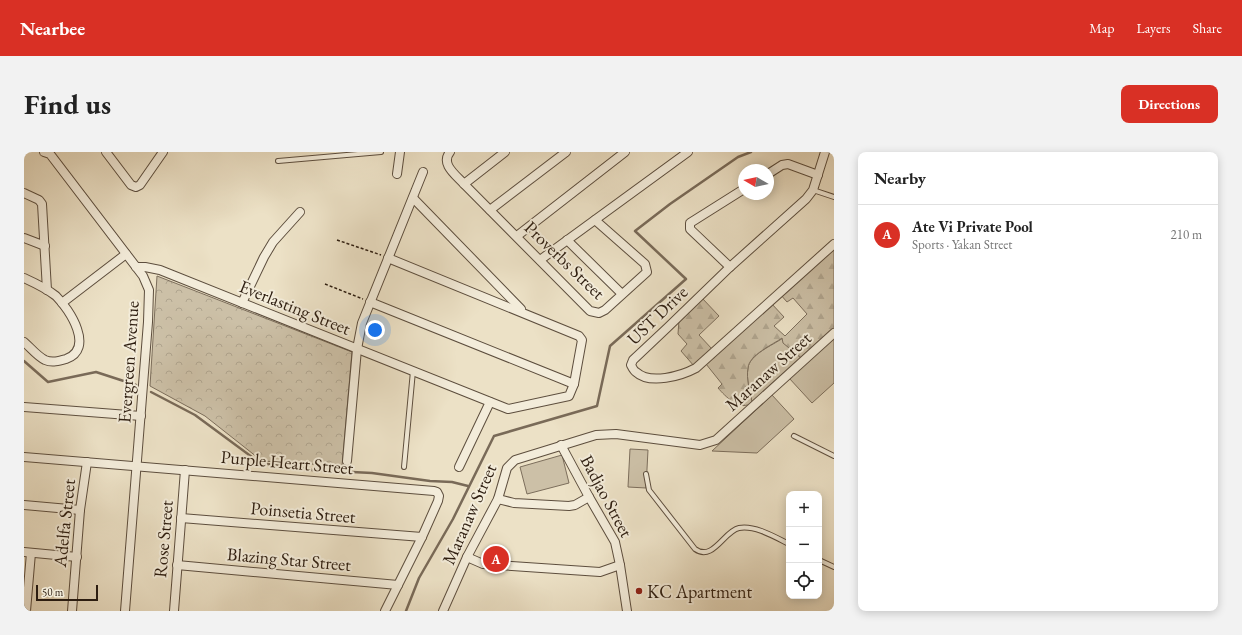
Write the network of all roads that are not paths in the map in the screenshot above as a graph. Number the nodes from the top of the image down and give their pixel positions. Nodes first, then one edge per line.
1 (163, 152) edge
2 (381, 152) edge
3 (400, 152) edge
4 (450, 152) edge
5 (505, 152) edge
6 (566, 152) edge
7 (625, 152) edge
8 (688, 152) edge
9 (825, 152) edge
10 (48, 153) edge
11 (107, 153) edge
12 (278, 161) dead end
13 (774, 170) edge
14 (423, 172) dead end
15 (397, 174) dead end
16 (818, 175) junction
17 (464, 184) junction
18 (813, 190) junction
19 (24, 193) edge
20 (738, 193) edge
21 (834, 197) edge
22 (413, 198) junction
23 (490, 210) junction
24 (300, 212) dead end
25 (595, 220) junction
26 (517, 236) junction
27 (24, 238) edge
28 (567, 240) junction
29 (834, 244) edge
30 (45, 246) junction
31 (126, 254) junction
32 (388, 258) junction
33 (540, 260) junction
34 (136, 267) junction
35 (730, 267) junction
36 (24, 278) edge
37 (48, 290) junction
38 (622, 294) junction
39 (370, 302) junction
40 (62, 303) junction
41 (242, 303) junction
42 (524, 313) junction
43 (834, 333) edge
44 (24, 342) edge
45 (357, 349) junction
46 (413, 371) junction
47 (574, 384) junction
48 (490, 402) junction
49 (24, 407) edge
50 (141, 416) junction
51 (794, 436) dead end
52 (562, 445) junction
53 (834, 456) edge
54 (24, 457) edge
55 (347, 460) dead end
56 (87, 462) junction
57 (137, 466) junction
58 (404, 467) dead end
59 (459, 467) dead end
60 (185, 470) junction
61 (646, 474) dead end
62 (589, 497) junction
63 (498, 499) junction
64 (24, 505) edge
65 (80, 510) junction
66 (181, 518) junction
67 (422, 537) junction
68 (786, 543) edge
69 (27, 553) edge
70 (77, 557) junction
71 (467, 557) junction
72 (822, 561) edge
73 (177, 564) junction
74 (620, 565) junction
75 (834, 567) edge
76 (398, 585) junction
77 (26, 611) edge
78 (72, 611) edge
79 (125, 611) edge
80 (174, 611) edge
81 (385, 611) edge
82 (443, 611) edge
83 (627, 611) edge

1 - 11 street
2 - 12 lane
3 - 15 street
4 - 17 street, Proverbs Street
5 - 17 street
6 - 23 street
7 - 26 street
8 - 25 street
9 - 16 street, UST Drive
10 - 31 street, Evergreen Avenue
13 - 16 street
14 - 22 street
16 - 18 street, UST Drive
17 - 23 street, Proverbs Street
18 - 21 lane
18 - 35 street, UST Drive
19 - 30 street
20 - 35 street
22 - 32 street
22 - 42 street
23 - 26 street, Proverbs Street
24 - 41 street
25 - 28 street
25 - 38 street, Proverbs Street
26 - 33 street, Proverbs Street
27 - 30 street
28 - 33 street
28 - 38 street
29 - 35 street, UST Drive
30 - 37 street
31 - 34 street, Evergreen Avenue
31 - 40 street
32 - 39 street
32 - 42 street
33 - 38 street, Proverbs Street
34 - 41 street, Everlasting Street
34 - 50 street, Evergreen Avenue
36 - 37 street
37 - 40 street
39 - 45 street
39 - 47 street
40 - 44 street
41 - 45 street, Everlasting Street
42 - 47 street
43 - 52 street, Maranaw Street
45 - 46 street, Everlasting Street
45 - 55 street
46 - 48 street, Everlasting Street
46 - 58 lane
47 - 48 street, Everlasting Street
48 - 59 street
49 - 50 street
50 - 57 street, Evergreen Avenue
51 - 53 lane
52 - 62 street, Badjao Street
52 - 63 street, Maranaw Street
54 - 56 street, Purple Heart Street
56 - 57 street, Purple Heart Street
56 - 65 street, Adelfa Street
57 - 60 street, Purple Heart Street
57 - 79 street, Evergreen Avenue
60 - 66 street, Rose Street
60 - 67 street, Purple Heart Street
61 - 68 lane
62 - 63 street
62 - 74 street, Badjao Street
63 - 71 street, Maranaw Street
64 - 65 street
65 - 70 street, Adelfa Street
66 - 67 street, Poinsetia Street
66 - 73 street, Rose Street
67 - 76 street
69 - 70 street
69 - 77 street
70 - 78 street, Adelfa Street
71 - 74 street
71 - 82 street, Maranaw Street
72 - 75 lane
73 - 76 street, Blazing Star Street
73 - 80 street, Rose Street
74 - 83 street, Badjao Street
76 - 81 street

